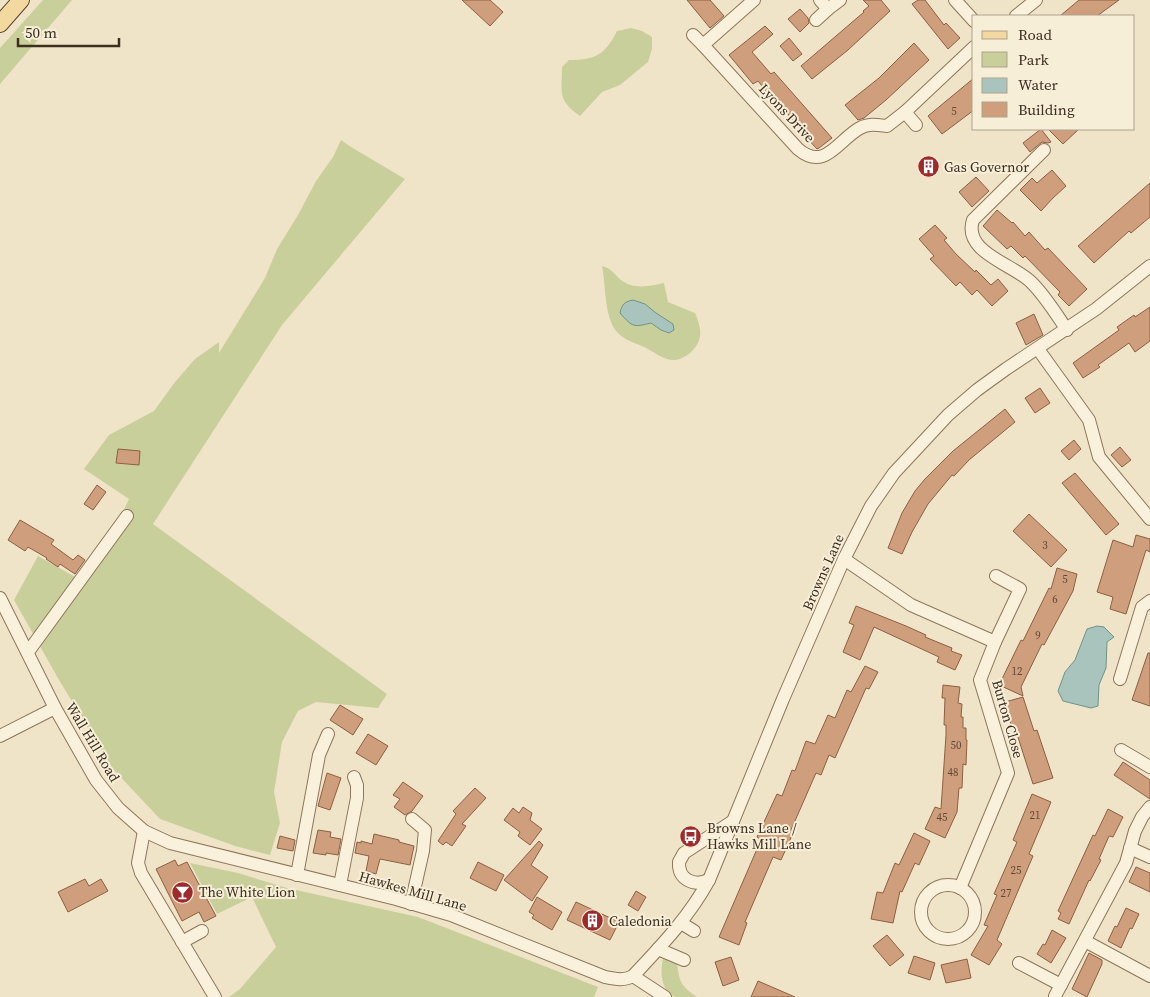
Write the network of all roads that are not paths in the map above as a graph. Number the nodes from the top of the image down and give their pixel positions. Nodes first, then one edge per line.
1 (21, 0) edge
2 (754, 0) edge
3 (840, 0) edge
4 (955, 0) edge
5 (1036, 0) edge
6 (824, 5) edge
7 (1017, 15) edge
8 (972, 19) edge
9 (816, 20) dead end
10 (0, 24) edge
11 (693, 35) dead end
12 (703, 45) junction
13 (972, 49) edge
14 (904, 112) junction
15 (916, 125) dead end
16 (1044, 150) dead end
17 (1150, 266) edge
18 (1067, 330) junction
19 (1038, 349) junction
20 (127, 516) dead end
21 (1150, 519) edge
22 (844, 559) junction
23 (996, 576) dead end
24 (0, 598) edge
25 (1150, 601) edge
26 (995, 642) junction
27 (28, 652) junction
28 (1120, 679) dead end
29 (55, 708) junction
30 (328, 734) dead end
31 (0, 736) edge
32 (1121, 750) dead end
33 (1150, 767) edge
34 (354, 777) dead end
35 (1150, 807) edge
36 (412, 819) dead end
37 (733, 822) junction
38 (144, 831) junction
39 (1130, 848) junction
40 (1150, 857) edge
41 (297, 875) junction
42 (708, 880) junction
43 (340, 885) junction
44 (960, 888) junction
45 (411, 904) junction
46 (681, 923) junction
47 (202, 931) dead end
48 (694, 931) dead end
49 (1085, 941) junction
50 (182, 942) junction
51 (658, 949) junction
52 (684, 960) dead end
53 (1019, 963) dead end
54 (633, 976) junction
55 (1150, 976) edge
56 (1058, 991) edge
57 (215, 997) edge
58 (665, 997) edge

1 - 10 main road
2 - 12 street
3 - 6 street
4 - 8 street
5 - 7 street
6 - 9 street
11 - 12 street, Lyons Drive
12 - 14 street, Lyons Drive
13 - 14 street
14 - 15 street
16 - 18 street
17 - 18 street, Browns Lane
18 - 19 street, Browns Lane
19 - 21 street
19 - 22 street, Browns Lane
20 - 27 street
22 - 26 street
22 - 37 street, Browns Lane
23 - 26 street, Burton Close
24 - 27 street, Wall Hill Road
25 - 28 street
26 - 44 street, Burton Close
27 - 29 street, Wall Hill Road
29 - 31 street
29 - 38 street, Wall Hill Road
30 - 41 street
32 - 33 street
34 - 43 street
35 - 39 street
36 - 45 street
37 - 42 street, Browns Lane
37 - 42 street
38 - 41 street, Hawkes Mill Lane
38 - 50 street
39 - 40 street
39 - 49 street
41 - 43 street, Hawkes Mill Lane
42 - 46 street, Browns Lane
43 - 45 street, Hawkes Mill Lane
44 - 44 street
45 - 54 street, Hawkes Mill Lane
46 - 48 street
46 - 51 street, Browns Lane
47 - 50 street
49 - 55 street
49 - 56 street
50 - 57 street
51 - 52 street
51 - 54 street, Browns Lane
53 - 56 street
54 - 58 street

